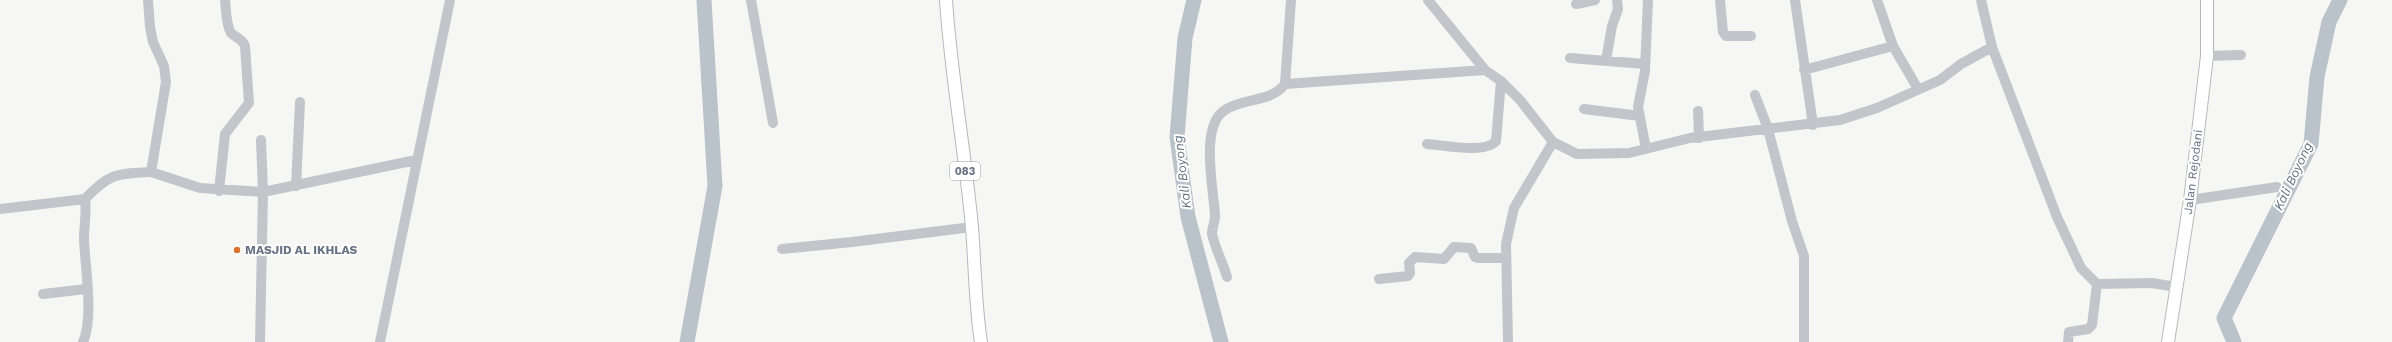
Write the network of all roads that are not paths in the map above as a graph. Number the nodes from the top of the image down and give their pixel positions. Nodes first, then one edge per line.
1 (148, 0) edge
2 (225, 0) edge
3 (450, 0) edge
4 (751, 0) edge
5 (946, 0) edge
6 (1291, 0) edge
7 (1428, 0) edge
8 (1595, 0) edge
9 (1617, 0) edge
10 (1648, 0) edge
11 (1720, 0) edge
12 (1795, 0) edge
13 (1877, 0) edge
14 (1980, 0) edge
15 (2207, 0) edge
16 (1576, 4) dead end
17 (1751, 36) dead end
18 (1893, 46) junction
19 (1992, 47) junction
20 (2207, 56) junction
21 (2241, 56) dead end
22 (1570, 58) dead end
23 (1606, 60) junction
24 (1645, 64) junction
25 (1485, 70) junction
26 (1804, 70) junction
27 (1501, 82) junction
28 (1285, 84) junction
29 (1918, 89) junction
30 (1755, 94) dead end
31 (300, 102) dead end
32 (1584, 109) dead end
33 (1698, 110) dead end
34 (1640, 116) junction
35 (773, 123) dead end
36 (1813, 125) junction
37 (1768, 129) junction
38 (1699, 138) junction
39 (261, 140) dead end
40 (1553, 142) junction
41 (1427, 144) dead end
42 (1646, 149) junction
43 (416, 160) junction
44 (150, 172) junction
45 (296, 186) junction
46 (2277, 187) dead end
47 (219, 191) junction
48 (263, 192) junction
49 (85, 199) junction
50 (2190, 200) junction
51 (0, 209) edge
52 (972, 227) junction
53 (782, 248) dead end
54 (1506, 258) junction
55 (1227, 277) dead end
56 (1379, 279) dead end
57 (2097, 284) junction
58 (2176, 287) junction
59 (86, 289) junction
60 (43, 294) dead end
61 (83, 342) edge
62 (260, 342) edge
63 (380, 342) edge
64 (981, 342) edge
65 (1508, 342) edge
66 (1804, 342) edge
67 (2068, 342) edge
68 (2168, 342) edge

1 - 44 street
2 - 47 street
3 - 43 street
4 - 35 street
5 - 52 main road, 083
6 - 28 street
7 - 25 street
8 - 16 street
9 - 23 street
10 - 24 street
11 - 17 street
12 - 26 street
13 - 18 street
14 - 19 street
15 - 20 main road, Jalan Rejodani
18 - 26 street
18 - 29 street
19 - 29 street
19 - 57 street
20 - 21 street
20 - 50 main road, Jalan Rejodani
22 - 23 street
23 - 24 street
24 - 34 street
25 - 27 street
25 - 28 street
26 - 36 street
27 - 40 street
27 - 41 street
28 - 55 street
29 - 36 street
30 - 37 street
31 - 45 street
32 - 34 street
33 - 38 street
34 - 42 street
36 - 37 street
37 - 38 street
37 - 66 street
38 - 42 street
39 - 48 street
40 - 42 street
40 - 54 street
43 - 45 street
43 - 63 street
44 - 47 street
44 - 49 street
45 - 48 street
46 - 50 street
47 - 48 street
48 - 62 street
49 - 51 street
49 - 59 street
50 - 58 main road, Jalan Rejodani
52 - 53 street
52 - 64 main road, 083
54 - 56 street
54 - 65 street
57 - 58 street
57 - 67 street
58 - 68 main road, Jalan Rejodani
59 - 60 street
59 - 61 street

